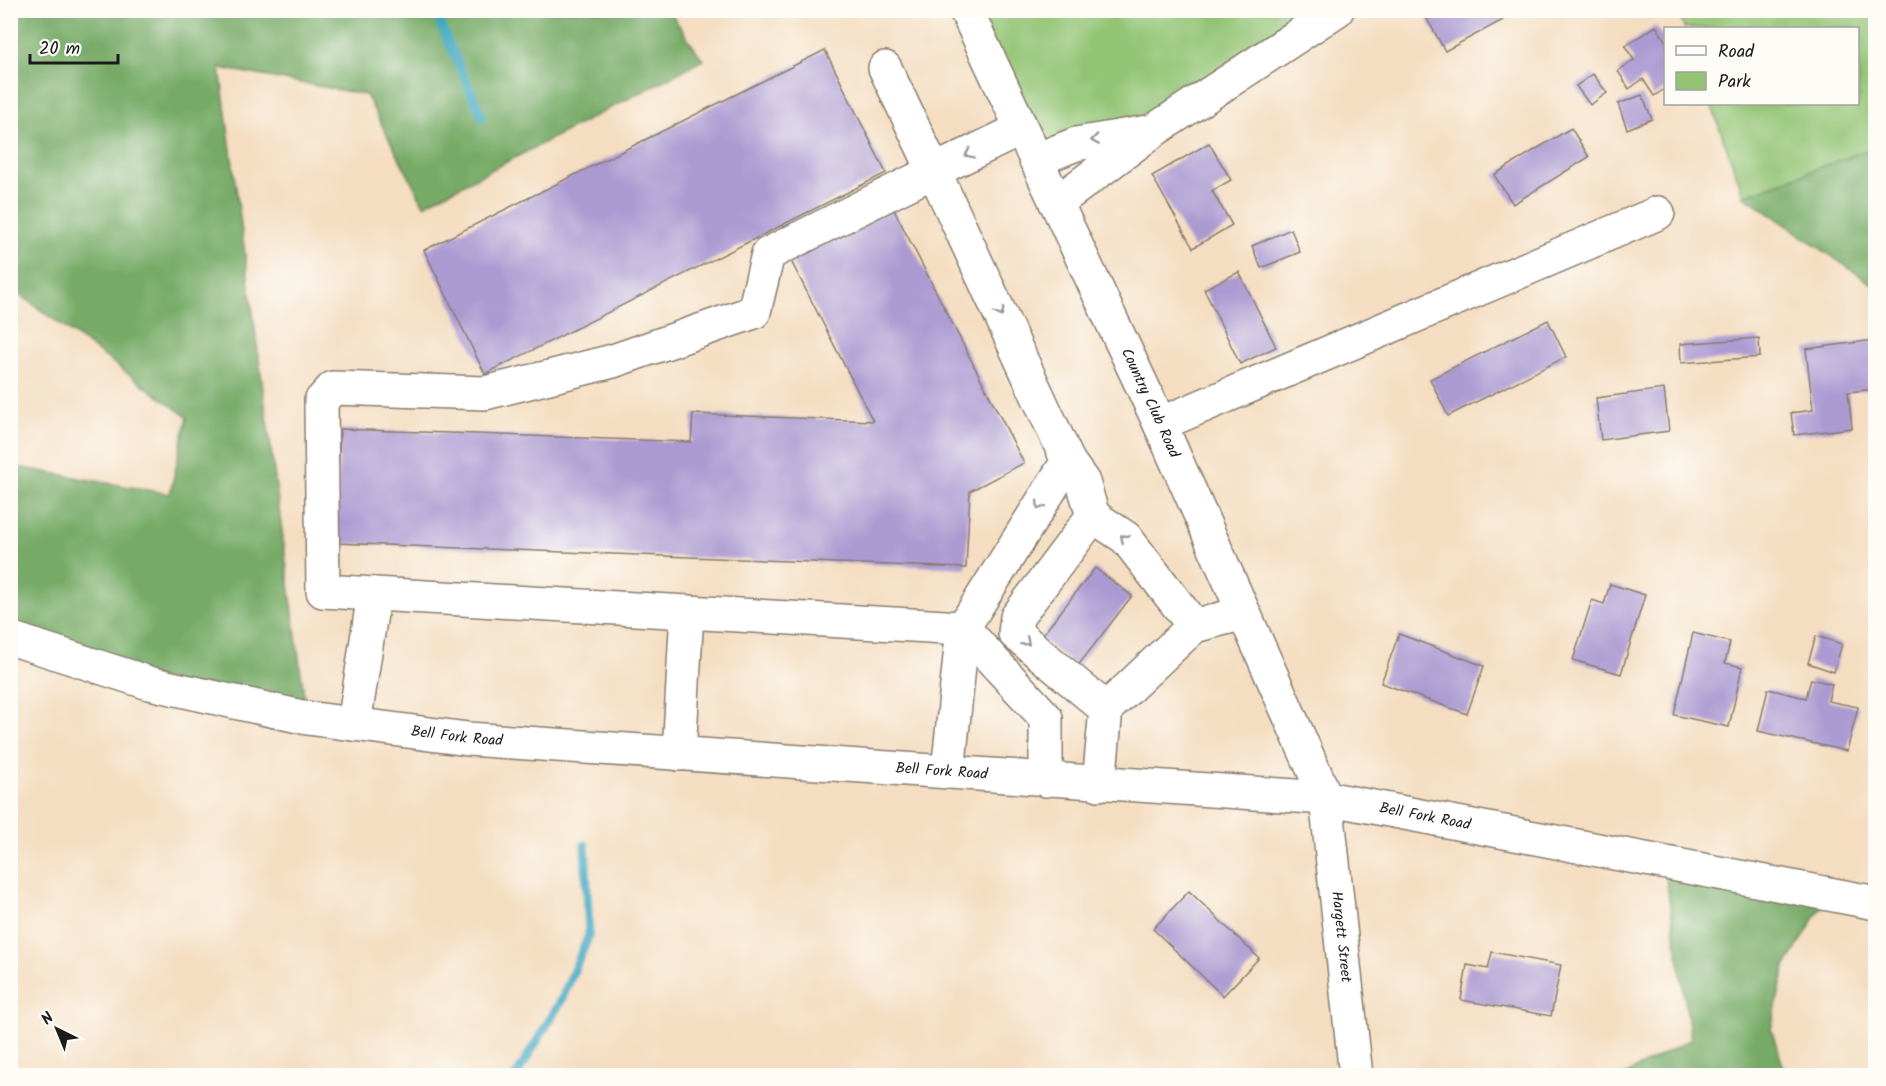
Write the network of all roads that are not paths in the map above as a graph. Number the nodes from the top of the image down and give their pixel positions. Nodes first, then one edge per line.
1 (966, 10) edge
2 (1337, 10) edge
3 (885, 68) dead end
4 (1021, 129) junction
5 (1153, 131) junction
6 (1036, 160) junction
7 (934, 171) junction
8 (1056, 203) junction
9 (1658, 213) dead end
10 (1160, 424) junction
11 (1068, 461) junction
12 (1093, 516) junction
13 (374, 594) junction
14 (687, 612) junction
15 (1244, 613) junction
16 (1194, 626) junction
17 (963, 628) junction
18 (10, 638) edge
19 (1106, 709) junction
20 (354, 724) junction
21 (679, 754) junction
22 (948, 772) junction
23 (1046, 780) junction
24 (1099, 784) junction
25 (1326, 798) junction
26 (1875, 903) edge
27 (1356, 1076) edge

1 - 4 main road, Country Club Road
2 - 5 main road
3 - 7 main road
4 - 6 main road, Country Club Road
4 -> 7 main road
5 -> 6 main road
5 - 8 main road
6 - 8 main road, Country Club Road
7 -> 11 main road
7 - 13 main road
8 - 10 main road, Country Club Road
9 - 10 main road
10 - 15 main road, Country Club Road
11 - 12 main road
11 -> 17 main road
16 -> 12 main road
12 -> 19 main road
13 - 14 main road
13 - 20 main road
14 - 17 main road
14 - 21 main road
15 - 16 main road
15 - 25 main road, Country Club Road
16 - 19 main road
17 - 22 main road
17 - 23 main road
18 - 20 main road, Bell Fork Road
19 - 24 main road
20 - 21 main road, Bell Fork Road
21 - 22 main road, Bell Fork Road
22 - 23 main road, Bell Fork Road
23 - 24 main road, Bell Fork Road
24 - 25 main road, Bell Fork Road
25 - 26 main road, Bell Fork Road
25 - 27 main road, Hargett Street

